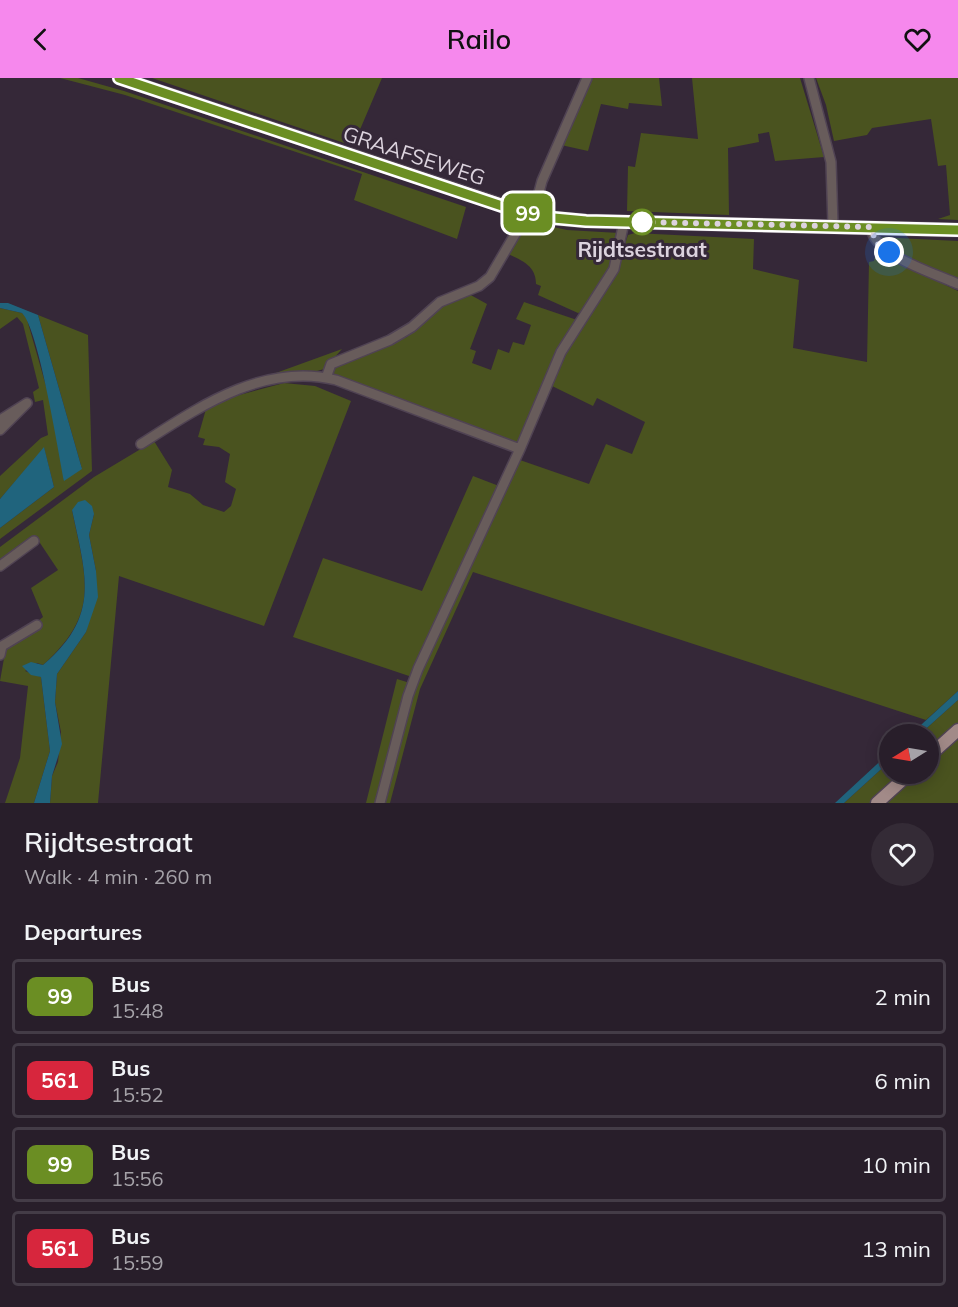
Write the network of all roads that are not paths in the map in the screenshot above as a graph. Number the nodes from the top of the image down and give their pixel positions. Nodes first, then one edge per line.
1 (119, 78) edge
2 (587, 78) edge
3 (809, 78) edge
4 (529, 213) junction
5 (624, 222) junction
6 (833, 225) junction
7 (871, 227) junction
8 (958, 230) edge
9 (958, 284) edge
10 (326, 378) junction
11 (0, 420) edge
12 (0, 430) edge
13 (141, 444) dead end
14 (520, 449) junction
15 (34, 541) dead end
16 (0, 566) edge
17 (37, 626) dead end
18 (1, 649) edge
19 (958, 730) edge
20 (939, 747) edge
21 (898, 784) edge
22 (380, 803) edge
23 (877, 803) edge

1 - 4 main road, GRAAFSEWEG
2 - 4 street
3 - 6 street
4 - 5 main road, GRAAFSEWEG
4 - 10 street
5 - 6 main road, GRAAFSEWEG
5 - 14 street
6 - 7 main road, GRAAFSEWEG
7 - 8 main road, GRAAFSEWEG
7 - 9 street
10 - 13 street
10 - 14 street
11 - 12 street
14 - 22 street
15 - 16 street
17 - 18 street
19 - 20 main road
21 - 23 main road

